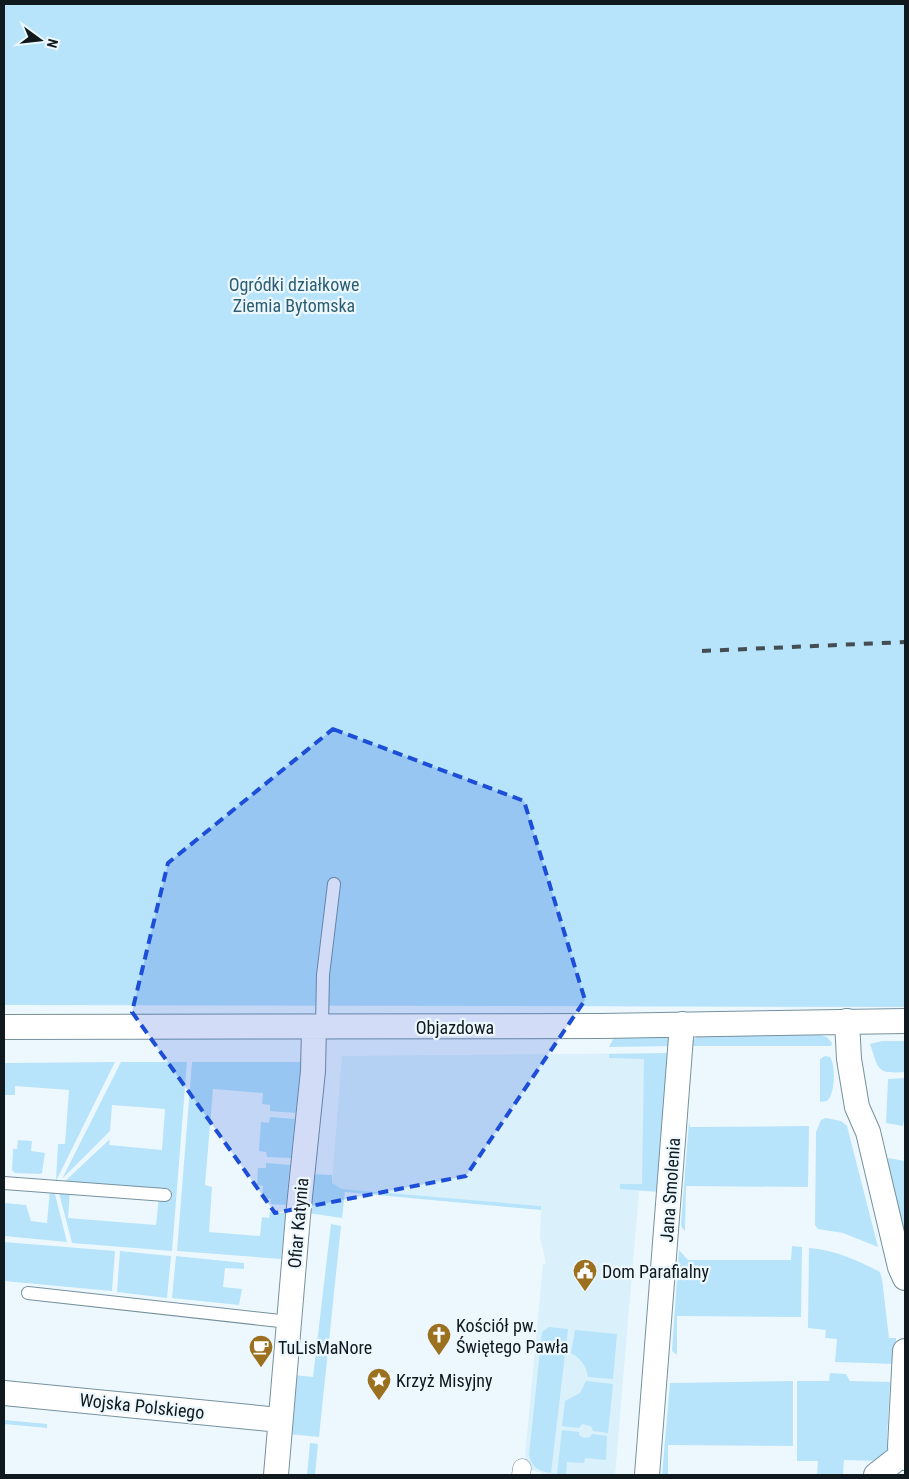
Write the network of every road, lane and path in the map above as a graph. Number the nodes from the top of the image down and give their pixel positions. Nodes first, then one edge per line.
1 (334, 884) dead end
2 (847, 1021) junction
3 (905, 1021) edge
4 (682, 1024) junction
5 (318, 1026) junction
6 (4, 1027) edge
7 (4, 1183) edge
8 (166, 1195) dead end
9 (905, 1278) edge
10 (28, 1293) dead end
11 (289, 1322) junction
12 (905, 1351) edge
13 (4, 1393) edge
14 (280, 1420) junction
15 (904, 1456) edge
16 (276, 1475) edge
17 (646, 1475) edge
18 (876, 1475) edge

1 - 5 lane
2 - 3 street, Objazdowa
2 - 4 street, Objazdowa
2 - 9 street
4 - 5 street, Objazdowa
4 - 17 street, Jana Smolenia
5 - 6 street, Objazdowa
5 - 11 street, Ofiar Katynia
7 - 8 lane
10 - 11 lane
11 - 14 street, Ofiar Katynia
12 - 15 street
13 - 14 street, Wojska Polskiego
14 - 16 street, Ofiar Katynia
15 - 18 street

